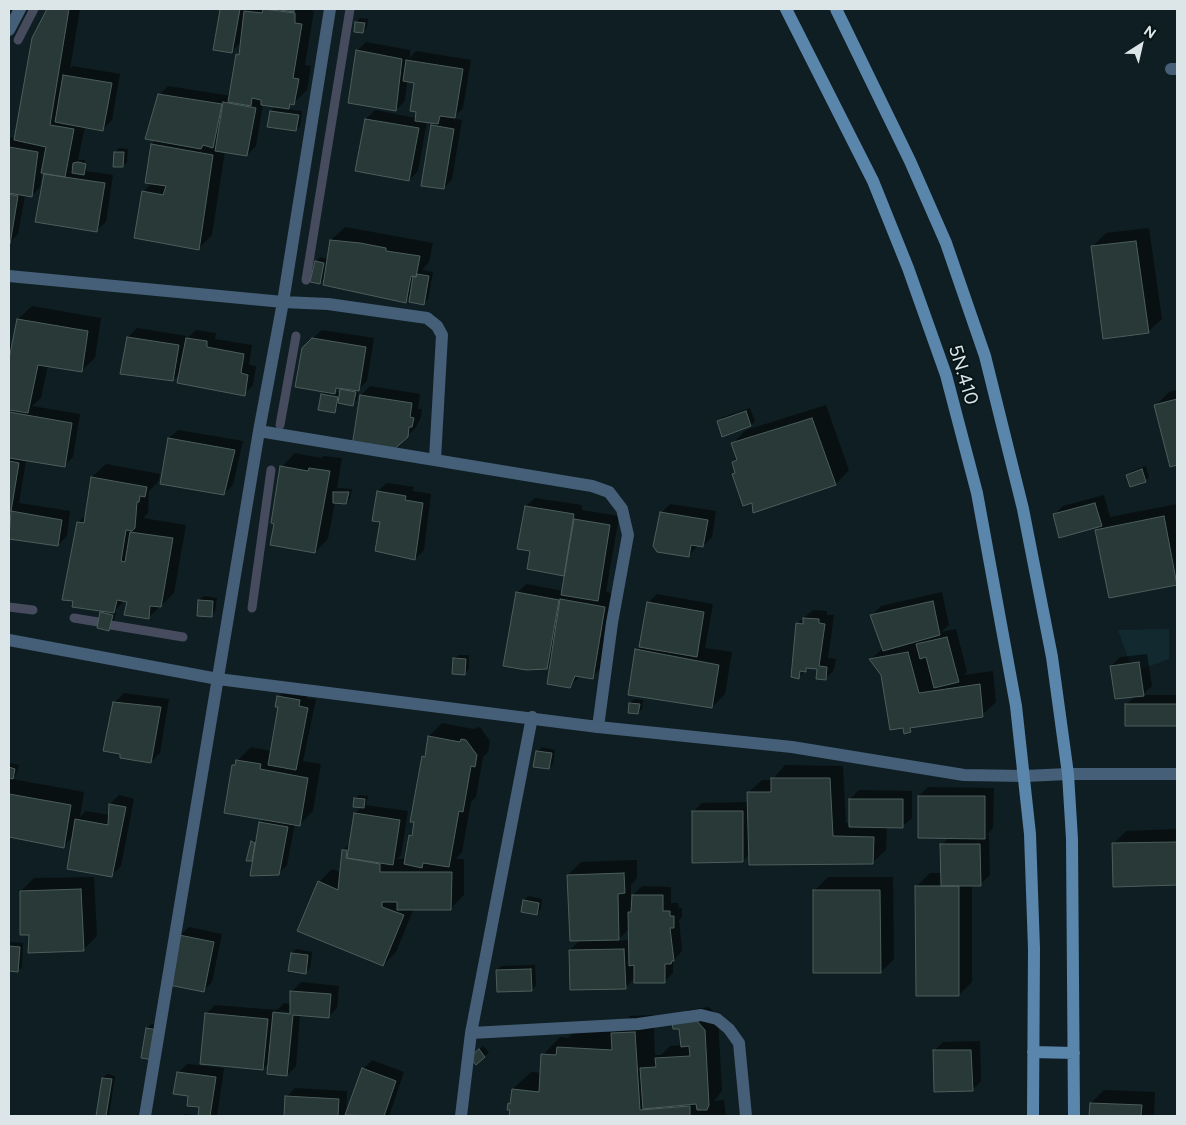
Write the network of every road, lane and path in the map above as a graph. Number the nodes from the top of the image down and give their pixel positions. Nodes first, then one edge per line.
1 (20, 9) edge
2 (330, 9) edge
3 (786, 9) edge
4 (836, 9) edge
5 (9, 30) edge
6 (9, 276) edge
7 (283, 302) junction
8 (259, 431) junction
9 (435, 459) junction
10 (9, 640) edge
11 (218, 679) junction
12 (532, 717) junction
13 (598, 727) junction
14 (1068, 774) junction
15 (1177, 774) edge
16 (1025, 776) junction
17 (471, 1033) junction
18 (1033, 1052) junction
19 (1074, 1053) junction
20 (145, 1116) edge
21 (461, 1116) edge
22 (746, 1116) edge
23 (1033, 1116) edge
24 (1074, 1116) edge

1 - 5 street
2 - 7 street
3 - 16 main road, 5N.410
4 - 14 main road
6 - 7 street
7 - 8 street
7 - 9 street
8 - 9 street
8 - 11 street
9 - 13 street
10 - 11 street
11 - 12 street
11 - 20 street
12 - 13 street
12 - 17 street
13 - 16 street
14 - 15 street
14 - 16 street
14 - 19 main road
16 - 18 main road, 5N.410
17 - 21 street
17 - 22 street
18 - 19 main road
18 - 23 main road, 5N.410
19 - 24 main road

